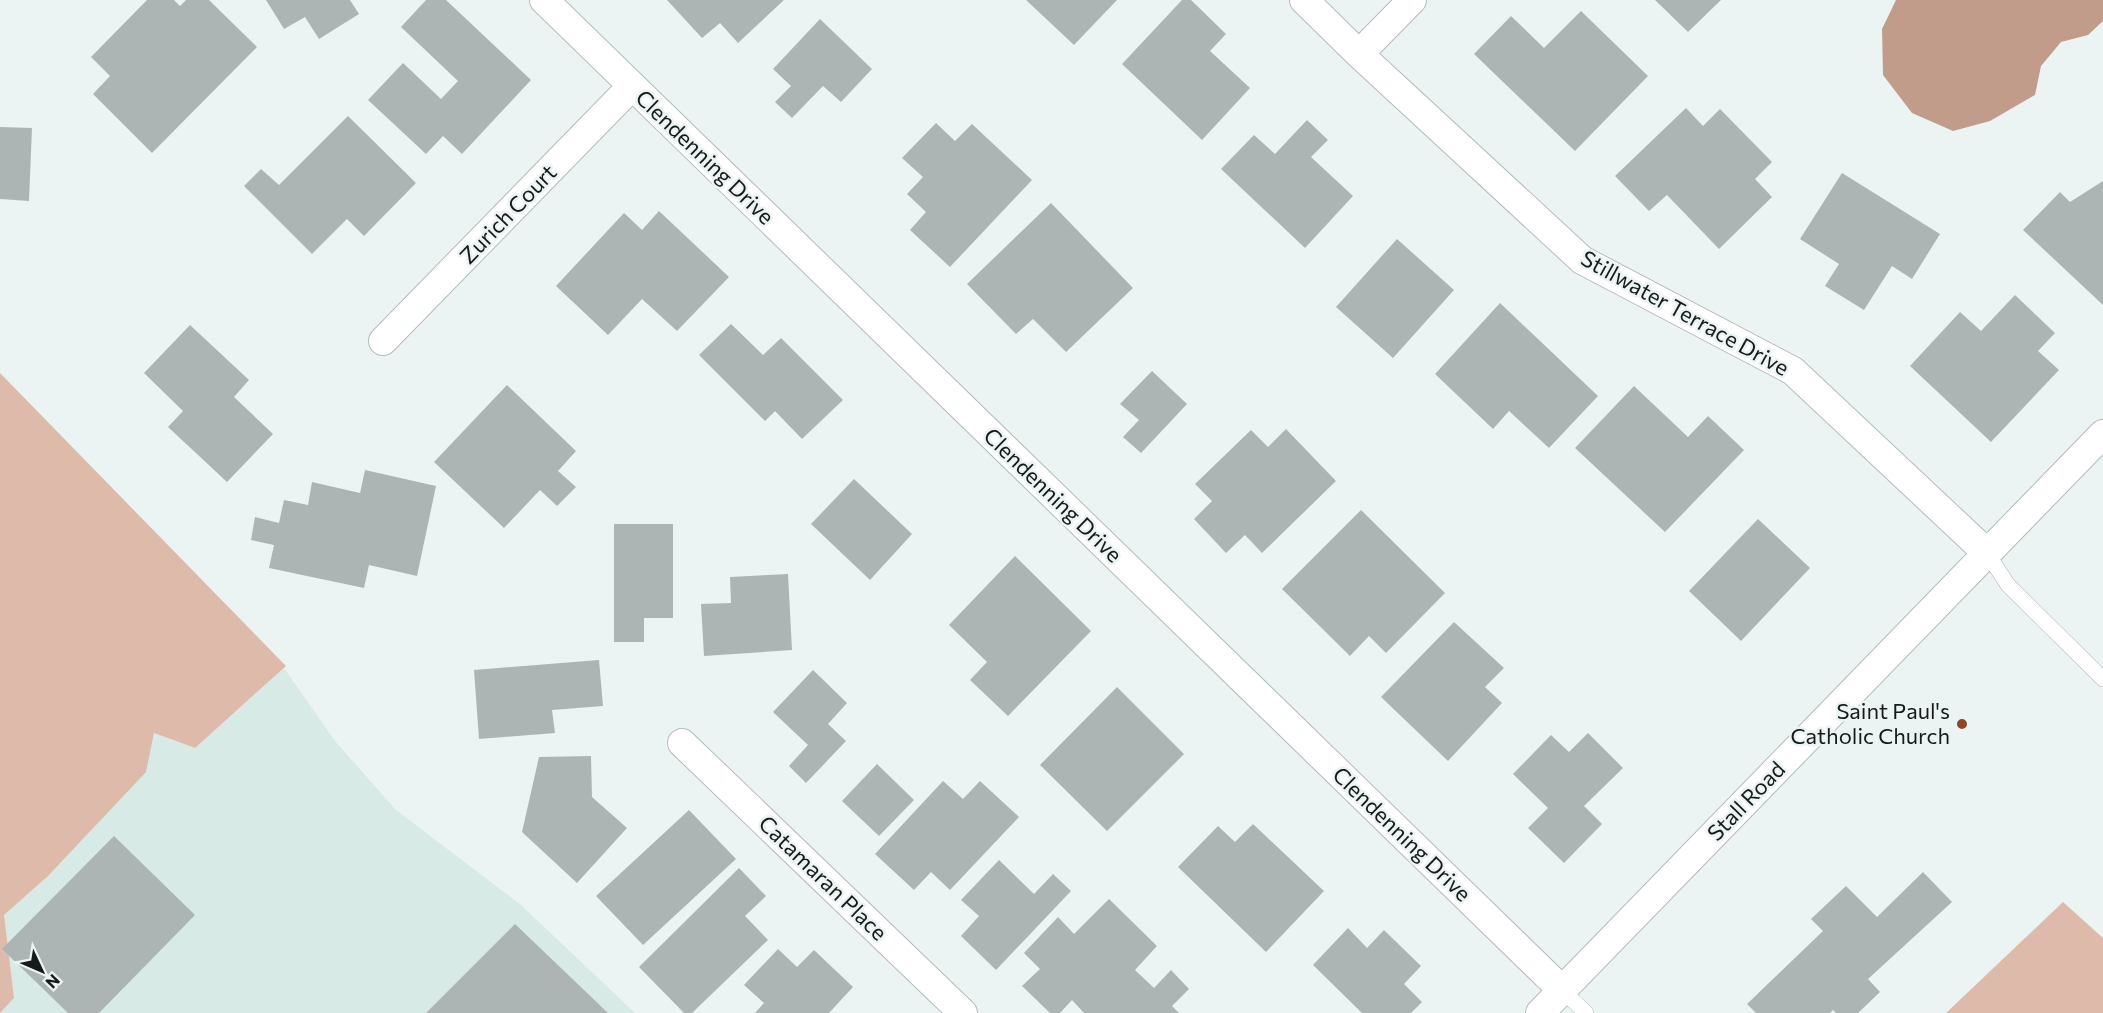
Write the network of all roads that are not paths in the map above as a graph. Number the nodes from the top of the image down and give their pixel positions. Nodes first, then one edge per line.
1 (544, 0) edge
2 (1304, 0) edge
3 (1412, 0) edge
4 (1359, 54) junction
5 (632, 86) junction
6 (383, 342) dead end
7 (2103, 435) edge
8 (1987, 553) junction
9 (2103, 679) edge
10 (682, 743) dead end
11 (1562, 990) junction
12 (963, 1013) edge
13 (1540, 1013) edge
14 (1586, 1013) edge

1 - 5 street, Clendenning Drive
2 - 4 street, Stillwater Terrace Drive
3 - 4 street
4 - 8 street, Stillwater Terrace Drive
5 - 6 street, Zurich Court
5 - 11 street, Clendenning Drive
7 - 8 street, Stall Road
8 - 9 lane
8 - 11 street, Stall Road
10 - 12 street, Catamaran Place
11 - 13 street, Stall Road
11 - 14 lane

